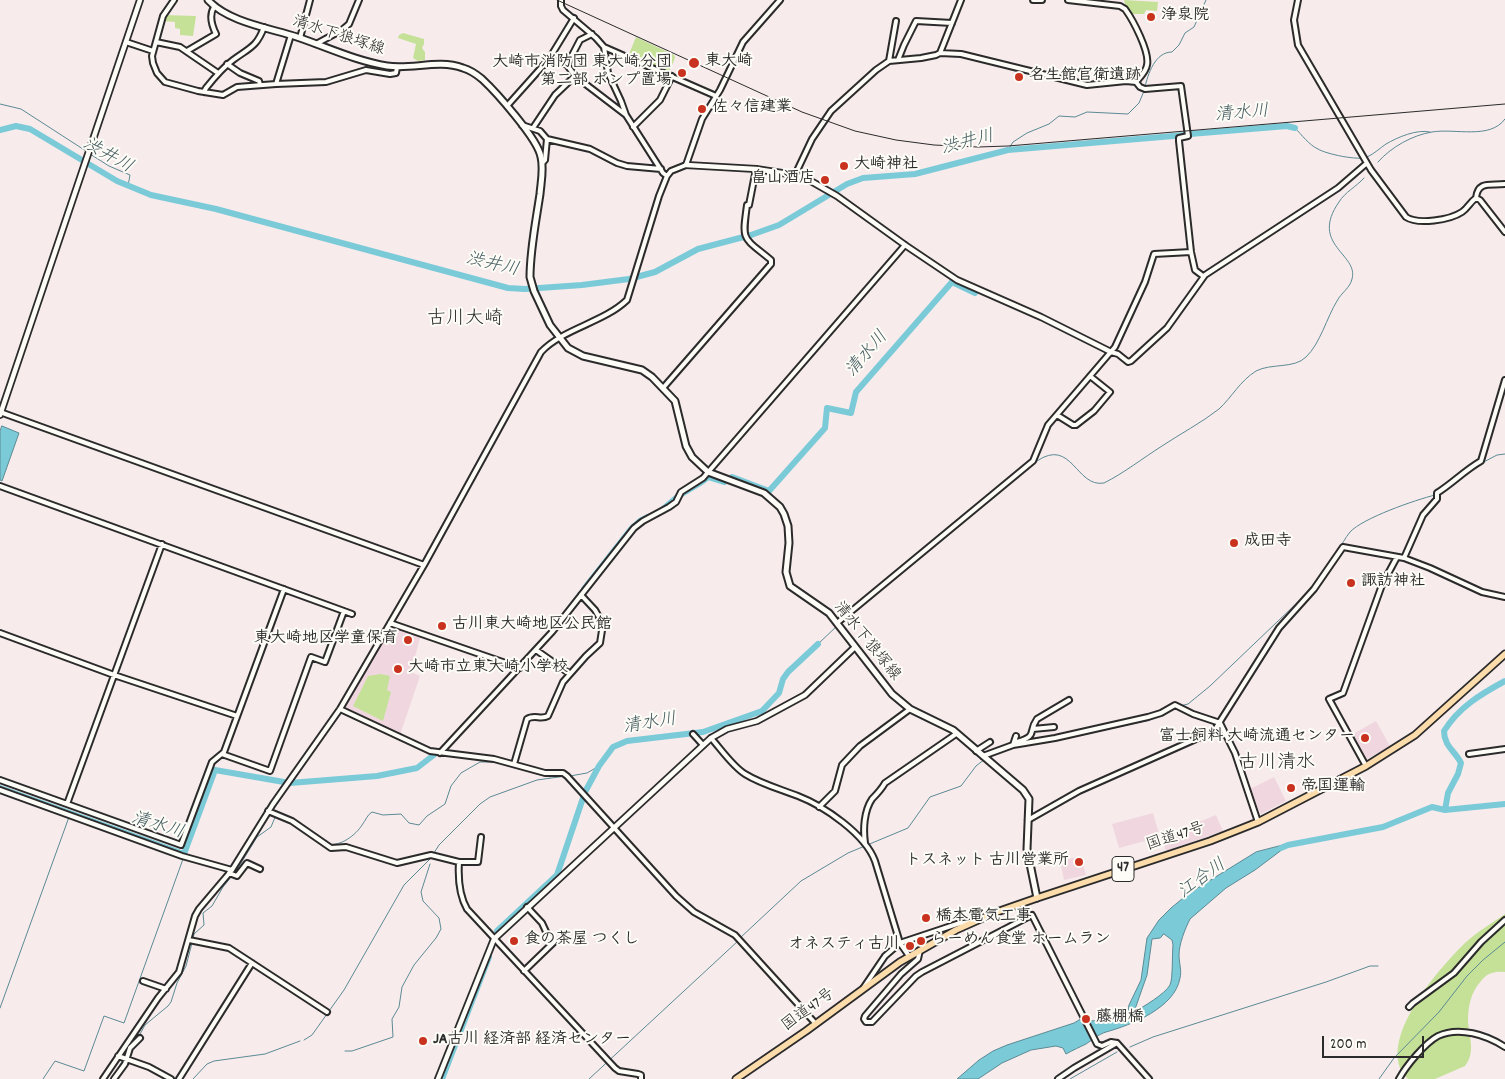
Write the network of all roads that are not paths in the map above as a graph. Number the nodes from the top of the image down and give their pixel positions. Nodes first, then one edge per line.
1 (140, 0) edge
2 (174, 0) edge
3 (208, 0) edge
4 (310, 0) edge
5 (358, 0) edge
6 (561, 0) edge
7 (780, 0) edge
8 (961, 0) edge
9 (1033, 0) edge
10 (1042, 0) edge
11 (1068, 0) edge
12 (1298, 0) edge
13 (214, 7) junction
14 (574, 18) junction
15 (896, 22) dead end
16 (952, 23) junction
17 (264, 26) junction
18 (592, 34) junction
19 (291, 35) junction
20 (300, 38) junction
21 (126, 42) junction
22 (156, 42) junction
23 (316, 44) junction
24 (604, 47) junction
25 (153, 51) junction
26 (187, 51) junction
27 (940, 53) junction
28 (549, 59) junction
29 (898, 60) junction
30 (889, 61) junction
31 (227, 64) junction
32 (567, 65) junction
33 (397, 67) junction
34 (218, 73) junction
35 (575, 76) junction
36 (672, 76) junction
37 (1136, 82) junction
38 (276, 84) junction
39 (260, 85) junction
40 (204, 92) junction
41 (716, 96) junction
42 (506, 106) junction
43 (626, 115) junction
44 (522, 125) junction
45 (533, 128) junction
46 (633, 128) junction
47 (547, 139) junction
48 (1365, 160) junction
49 (542, 163) junction
50 (686, 165) junction
51 (661, 169) junction
52 (756, 169) junction
53 (795, 175) junction
54 (667, 176) junction
55 (1505, 184) edge
56 (1476, 198) junction
57 (1505, 232) edge
58 (905, 245) junction
59 (1191, 252) junction
60 (1203, 276) junction
61 (560, 338) junction
62 (1111, 352) junction
63 (1090, 376) junction
64 (1505, 380) edge
65 (663, 388) junction
66 (0, 413) edge
67 (1057, 415) junction
68 (708, 472) junction
69 (0, 486) edge
70 (162, 544) junction
71 (1397, 557) junction
72 (1404, 558) junction
73 (424, 565) junction
74 (284, 589) junction
75 (581, 595) junction
76 (1505, 597) edge
77 (344, 611) junction
78 (352, 614) dead end
79 (390, 623) junction
80 (838, 625) junction
81 (0, 633) edge
82 (855, 648) junction
83 (536, 650) junction
84 (1505, 654) edge
85 (520, 668) junction
86 (570, 674) junction
87 (114, 675) junction
88 (1069, 700) dead end
89 (340, 709) junction
90 (910, 709) junction
91 (238, 716) junction
92 (1220, 723) junction
93 (1054, 727) dead end
94 (1033, 729) junction
95 (693, 734) dead end
96 (956, 734) junction
97 (1016, 736) dead end
98 (711, 738) junction
99 (990, 742) dead end
100 (703, 745) junction
101 (1013, 745) junction
102 (1505, 749) edge
103 (976, 751) junction
104 (440, 753) junction
105 (222, 754) junction
106 (1469, 754) dead end
107 (985, 758) junction
108 (514, 764) junction
109 (1366, 766) junction
110 (0, 780) edge
111 (0, 790) edge
112 (67, 804) junction
113 (818, 807) junction
114 (273, 813) junction
115 (1028, 820) junction
116 (1258, 822) junction
117 (613, 827) junction
118 (481, 837) dead end
119 (866, 844) junction
120 (459, 862) junction
121 (260, 869) dead end
122 (232, 873) junction
123 (1037, 898) junction
124 (527, 907) junction
125 (1505, 920) edge
126 (972, 922) junction
127 (494, 939) junction
128 (191, 940) junction
129 (900, 943) junction
130 (920, 950) junction
131 (909, 956) junction
132 (252, 963) junction
133 (524, 971) junction
134 (143, 981) dead end
135 (166, 989) junction
136 (863, 989) junction
137 (1409, 1007) dead end
138 (327, 1012) dead end
139 (816, 1024) junction
140 (140, 1038) dead end
141 (1117, 1043) junction
142 (1505, 1047) edge
143 (123, 1058) junction
144 (102, 1079) edge
145 (114, 1079) edge
146 (170, 1079) edge
147 (179, 1079) edge
148 (438, 1079) edge
149 (641, 1079) edge
150 (736, 1079) edge
151 (1058, 1079) edge
152 (1149, 1079) edge
153 (1399, 1079) edge

1 - 21 street
2 - 22 street
3 - 13 main road, 清水下狼塚線
4 - 20 street
5 - 23 street
6 - 14 street
7 - 41 street
8 - 16 street
9 - 10 street
11 - 37 street
12 - 48 street
13 - 17 main road, 清水下狼塚線
13 - 26 street
14 - 18 street
14 - 28 street
15 - 30 street
16 - 27 street
16 - 29 street
17 - 19 main road, 清水下狼塚線
17 - 31 street
18 - 24 street
18 - 32 street
19 - 20 main road, 清水下狼塚線
19 - 38 street
20 - 23 main road, 清水下狼塚線
21 - 25 street
21 - 66 street
22 - 25 street
22 - 26 street
23 - 33 main road, 清水下狼塚線
24 - 36 street
24 - 43 street
25 - 40 street
26 - 34 street
27 - 29 street
27 - 37 street
28 - 32 street
28 - 42 street
29 - 30 street
30 - 53 street
31 - 34 street
31 - 39 street
32 - 35 street
33 - 38 street
33 - 42 main road, 清水下狼塚線
34 - 40 street
35 - 43 street
35 - 45 street
36 - 41 street
36 - 46 street
37 - 59 street
38 - 39 street
39 - 40 street
41 - 50 street
42 - 44 main road, 清水下狼塚線
43 - 46 street
44 - 45 street
44 - 49 main road, 清水下狼塚線
45 - 47 street
46 - 51 street
47 - 49 street
47 - 51 street
48 - 56 street
48 - 60 street
49 - 61 main road, 清水下狼塚線
50 - 52 street
50 - 54 street
51 - 54 street
52 - 53 street
52 - 65 street
53 - 58 street
54 - 61 street
55 - 56 street
56 - 57 street
58 - 62 street
58 - 68 street
59 - 60 street
59 - 62 street
60 - 62 street
61 - 65 main road, 清水下狼塚線
61 - 73 street
62 - 63 street
63 - 67 street
63 - 67 street
64 - 72 street
65 - 68 main road, 清水下狼塚線
66 - 73 street
67 - 80 street
68 - 75 street
68 - 80 main road, 清水下狼塚線
69 - 70 street
70 - 74 street
70 - 87 street
71 - 72 street
71 - 92 street
71 - 109 street
72 - 76 street
73 - 79 street
74 - 77 street
74 - 91 street
75 - 83 street
75 - 86 street
77 - 78 street
77 - 105 street
79 - 85 street
79 - 89 street
80 - 82 main road, 清水下狼塚線
81 - 87 street
82 - 90 main road, 清水下狼塚線
82 - 98 street
83 - 85 street
83 - 86 street
84 - 109 highway, 国道47号 / 47
85 - 104 street
86 - 108 street
87 - 91 street
87 - 112 street
88 - 94 street
89 - 104 street
89 - 114 street
90 - 96 main road, 清水下狼塚線
90 - 113 street
91 - 105 street
92 - 101 street
92 - 115 street
92 - 116 street
93 - 94 street
94 - 101 street
95 - 100 street
96 - 103 main road, 清水下狼塚線
96 - 119 street
97 - 101 street
98 - 100 street
98 - 113 street
99 - 103 street
100 - 117 street
101 - 107 street
102 - 106 street
103 - 107 main road, 清水下狼塚線
104 - 108 street
105 - 112 street
107 - 115 main road, 清水下狼塚線
108 - 117 street
109 - 116 highway, 国道47号 / 47
110 - 112 street
111 - 122 street
113 - 119 street
114 - 120 street
114 - 122 street
115 - 123 main road, 清水下狼塚線
116 - 123 highway, 国道47号 / 47
117 - 124 street
117 - 139 street
118 - 120 street
119 - 129 street
120 - 127 street
121 - 122 street
122 - 128 street
123 - 126 highway, 国道47号 / 47
124 - 127 street
124 - 133 street
125 - 137 street
126 - 129 street
126 - 130 highway, 国道47号 / 47
127 - 133 street
127 - 148 street
128 - 132 street
128 - 135 street
129 - 131 street
129 - 136 street
130 - 131 highway, 国道47号 / 47
130 - 141 street
131 - 136 highway, 国道47号 / 47
132 - 138 street
132 - 147 street
133 - 149 street
134 - 135 street
135 - 143 street
136 - 139 highway, 国道47号 / 47
139 - 150 highway, 国道47号 / 47
140 - 143 street
141 - 151 street
141 - 152 street
142 - 153 street
143 - 144 street
143 - 145 street
143 - 146 street

